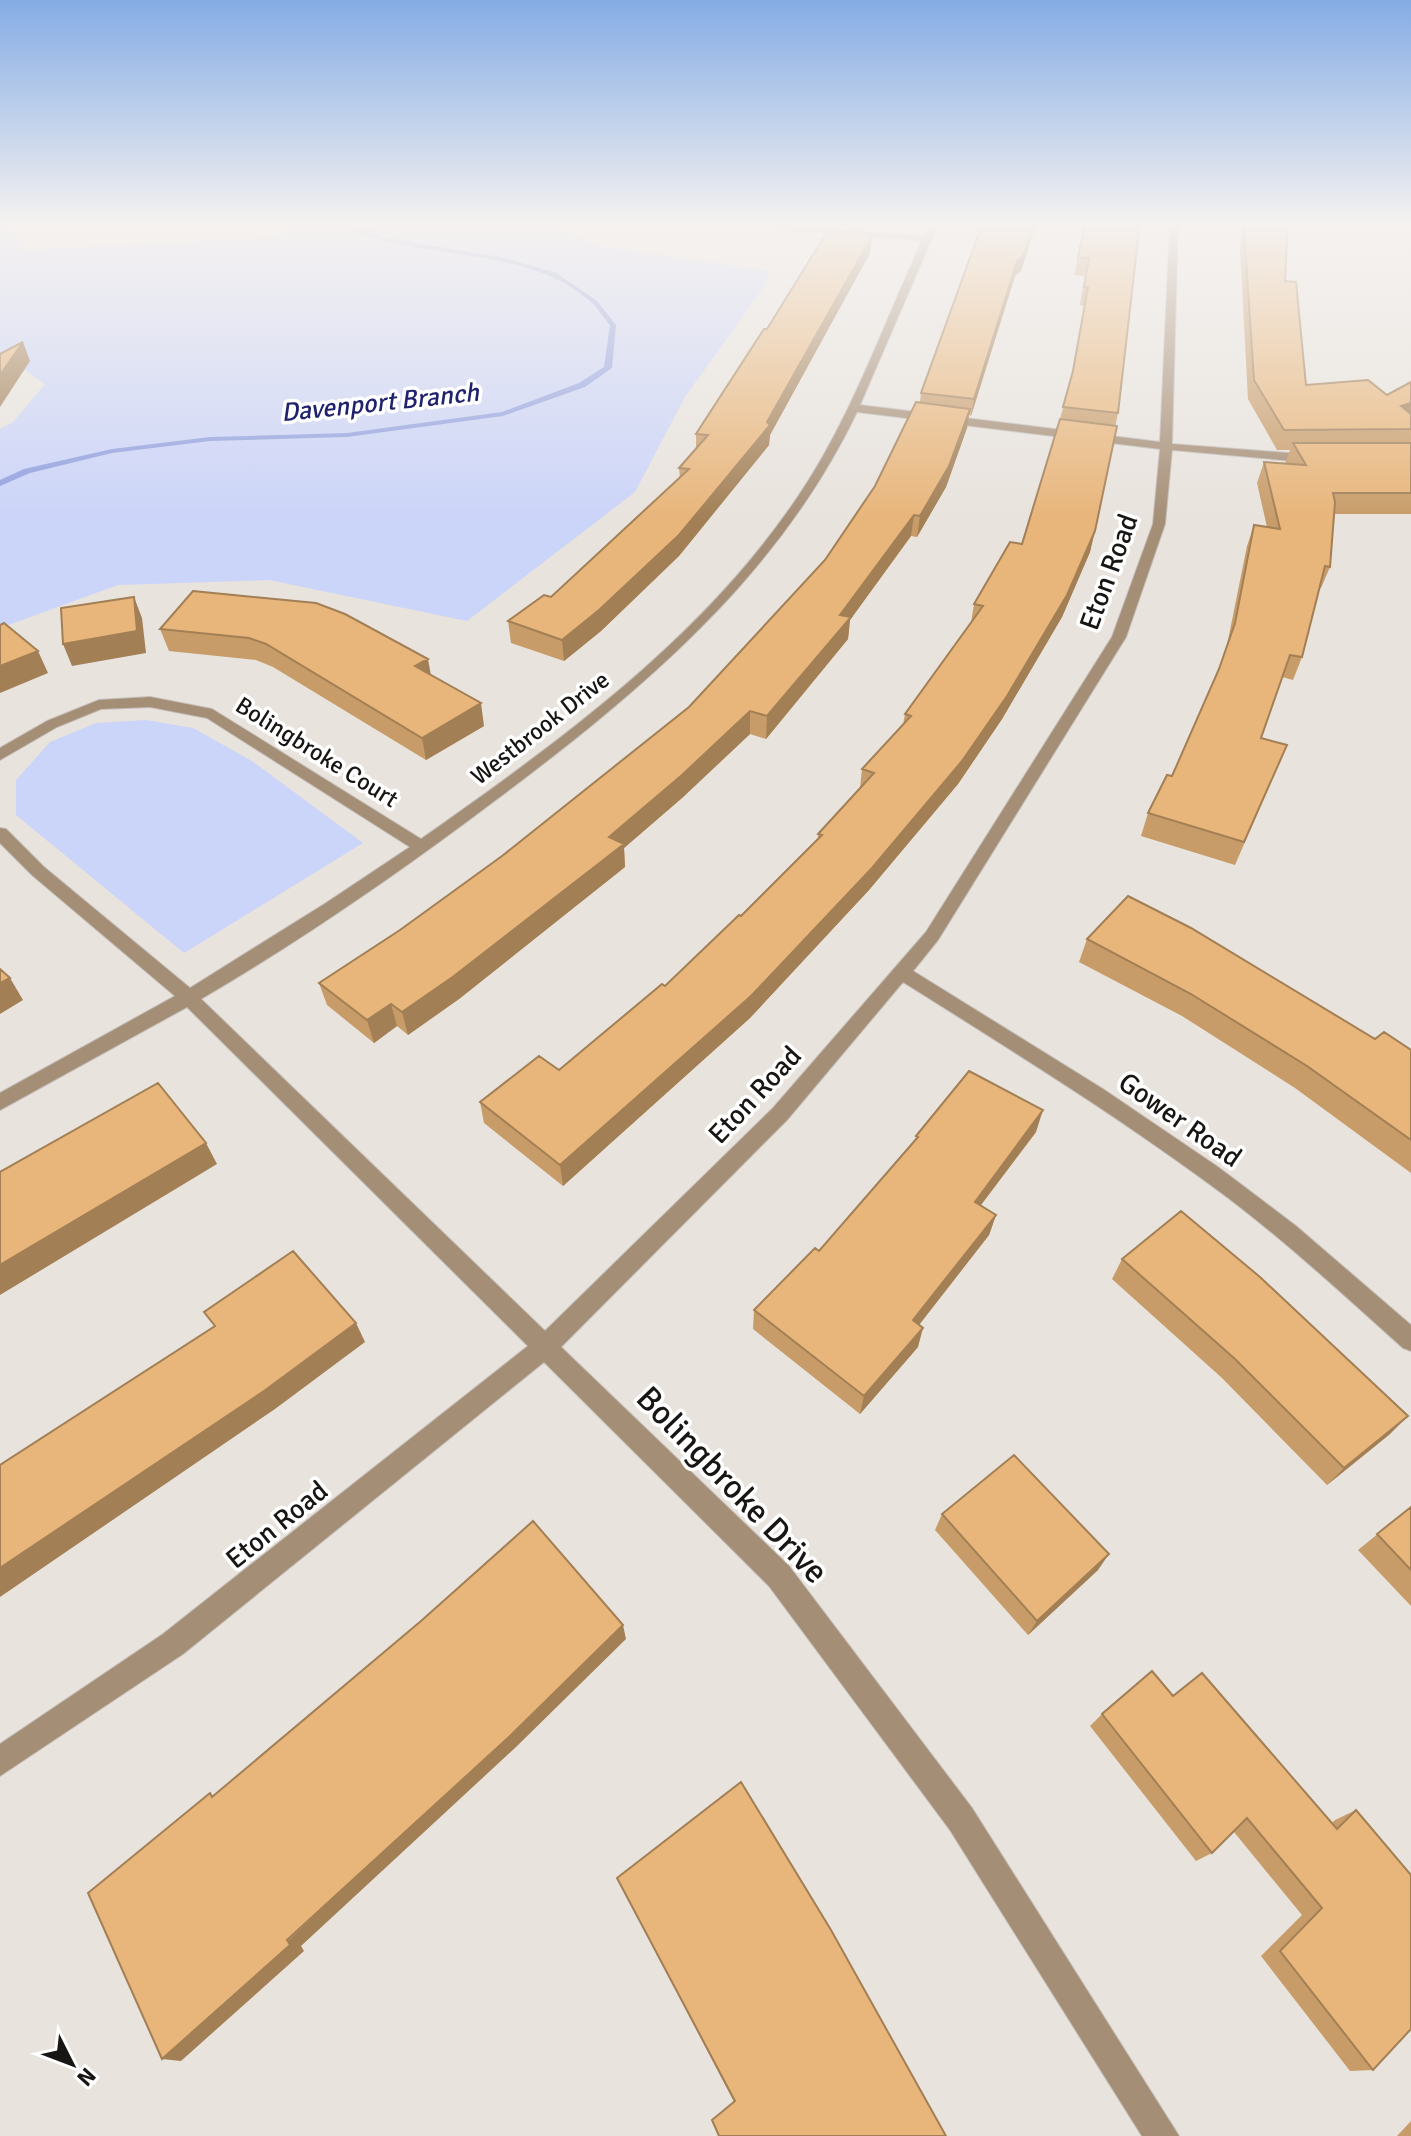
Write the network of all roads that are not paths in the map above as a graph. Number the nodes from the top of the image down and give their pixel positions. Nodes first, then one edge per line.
1 (892, 322) edge
2 (1170, 322) edge
3 (854, 408) junction
4 (1166, 447) junction
5 (1331, 459) edge
6 (0, 755) edge
7 (0, 833) edge
8 (424, 848) junction
9 (899, 971) junction
10 (188, 997) junction
11 (0, 1102) edge
12 (1411, 1340) edge
13 (545, 1347) junction
14 (0, 1761) edge
15 (1162, 2136) edge

1 - 3 street, Westbrook Drive
2 - 4 street, Eton Road
3 - 4 street
3 - 8 street, Westbrook Drive
4 - 5 street
4 - 9 street, Eton Road
6 - 8 street, Bolingbroke Court
7 - 10 street
8 - 10 street, Westbrook Drive
9 - 12 street, Gower Road
9 - 13 street, Eton Road
10 - 11 street, Westbrook Drive
10 - 13 street, Bolingbroke Drive
13 - 14 street, Eton Road
13 - 15 street, Bolingbroke Drive

